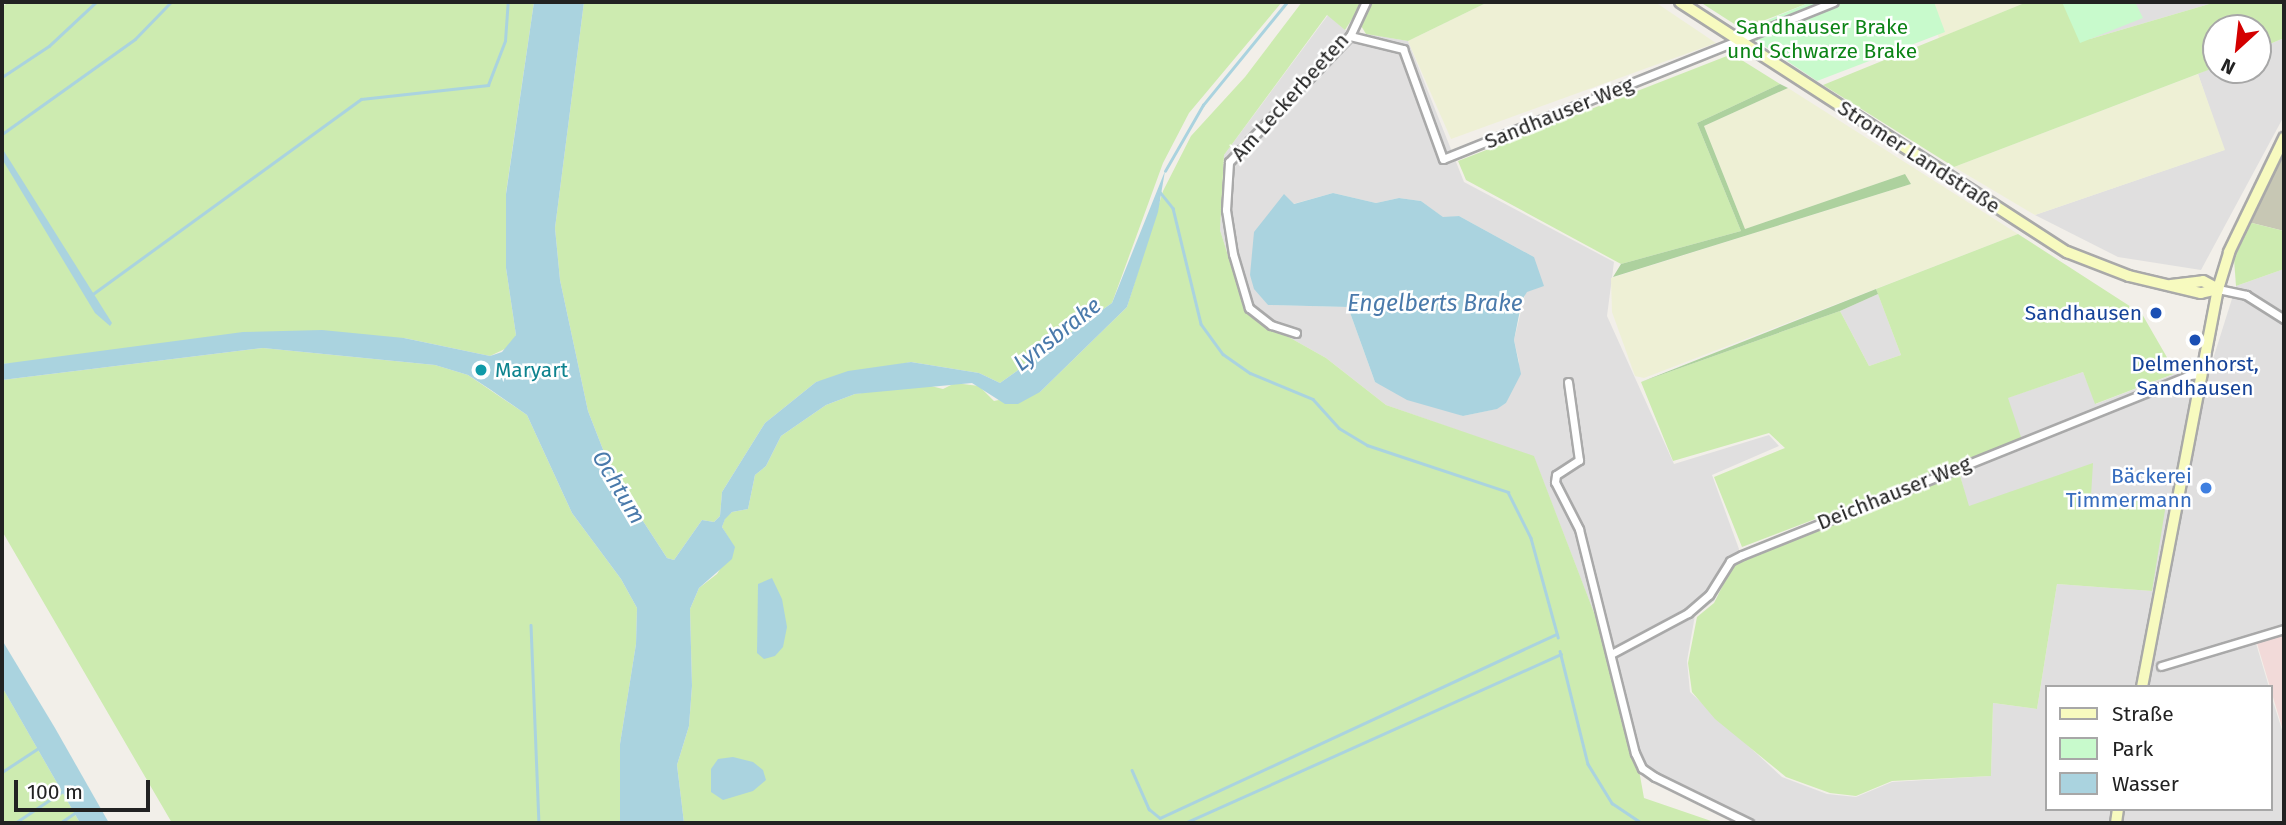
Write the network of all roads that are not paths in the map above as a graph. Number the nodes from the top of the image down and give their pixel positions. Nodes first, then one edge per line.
1 (1366, 2) edge
2 (1680, 2) edge
3 (1834, 2) edge
4 (1350, 36) junction
5 (1740, 41) junction
6 (2284, 138) edge
7 (2218, 289) junction
8 (2284, 319) edge
9 (1296, 333) dead end
10 (2202, 374) junction
11 (1568, 382) dead end
12 (2284, 629) edge
13 (1613, 653) junction
14 (2161, 666) dead end
15 (2142, 685) edge
16 (1749, 823) edge

1 - 4 street, Am Leckerbeeten
2 - 5 main road, Stromer Landstraße
3 - 5 street, Sandhauser Weg
4 - 5 street, Sandhauser Weg
4 - 9 street, Am Leckerbeeten
5 - 7 main road, Stromer Landstraße
6 - 7 main road
7 - 8 street
7 - 10 main road
10 - 13 street, Deichhauser Weg
10 - 15 main road
11 - 13 street
12 - 14 street
13 - 16 street

